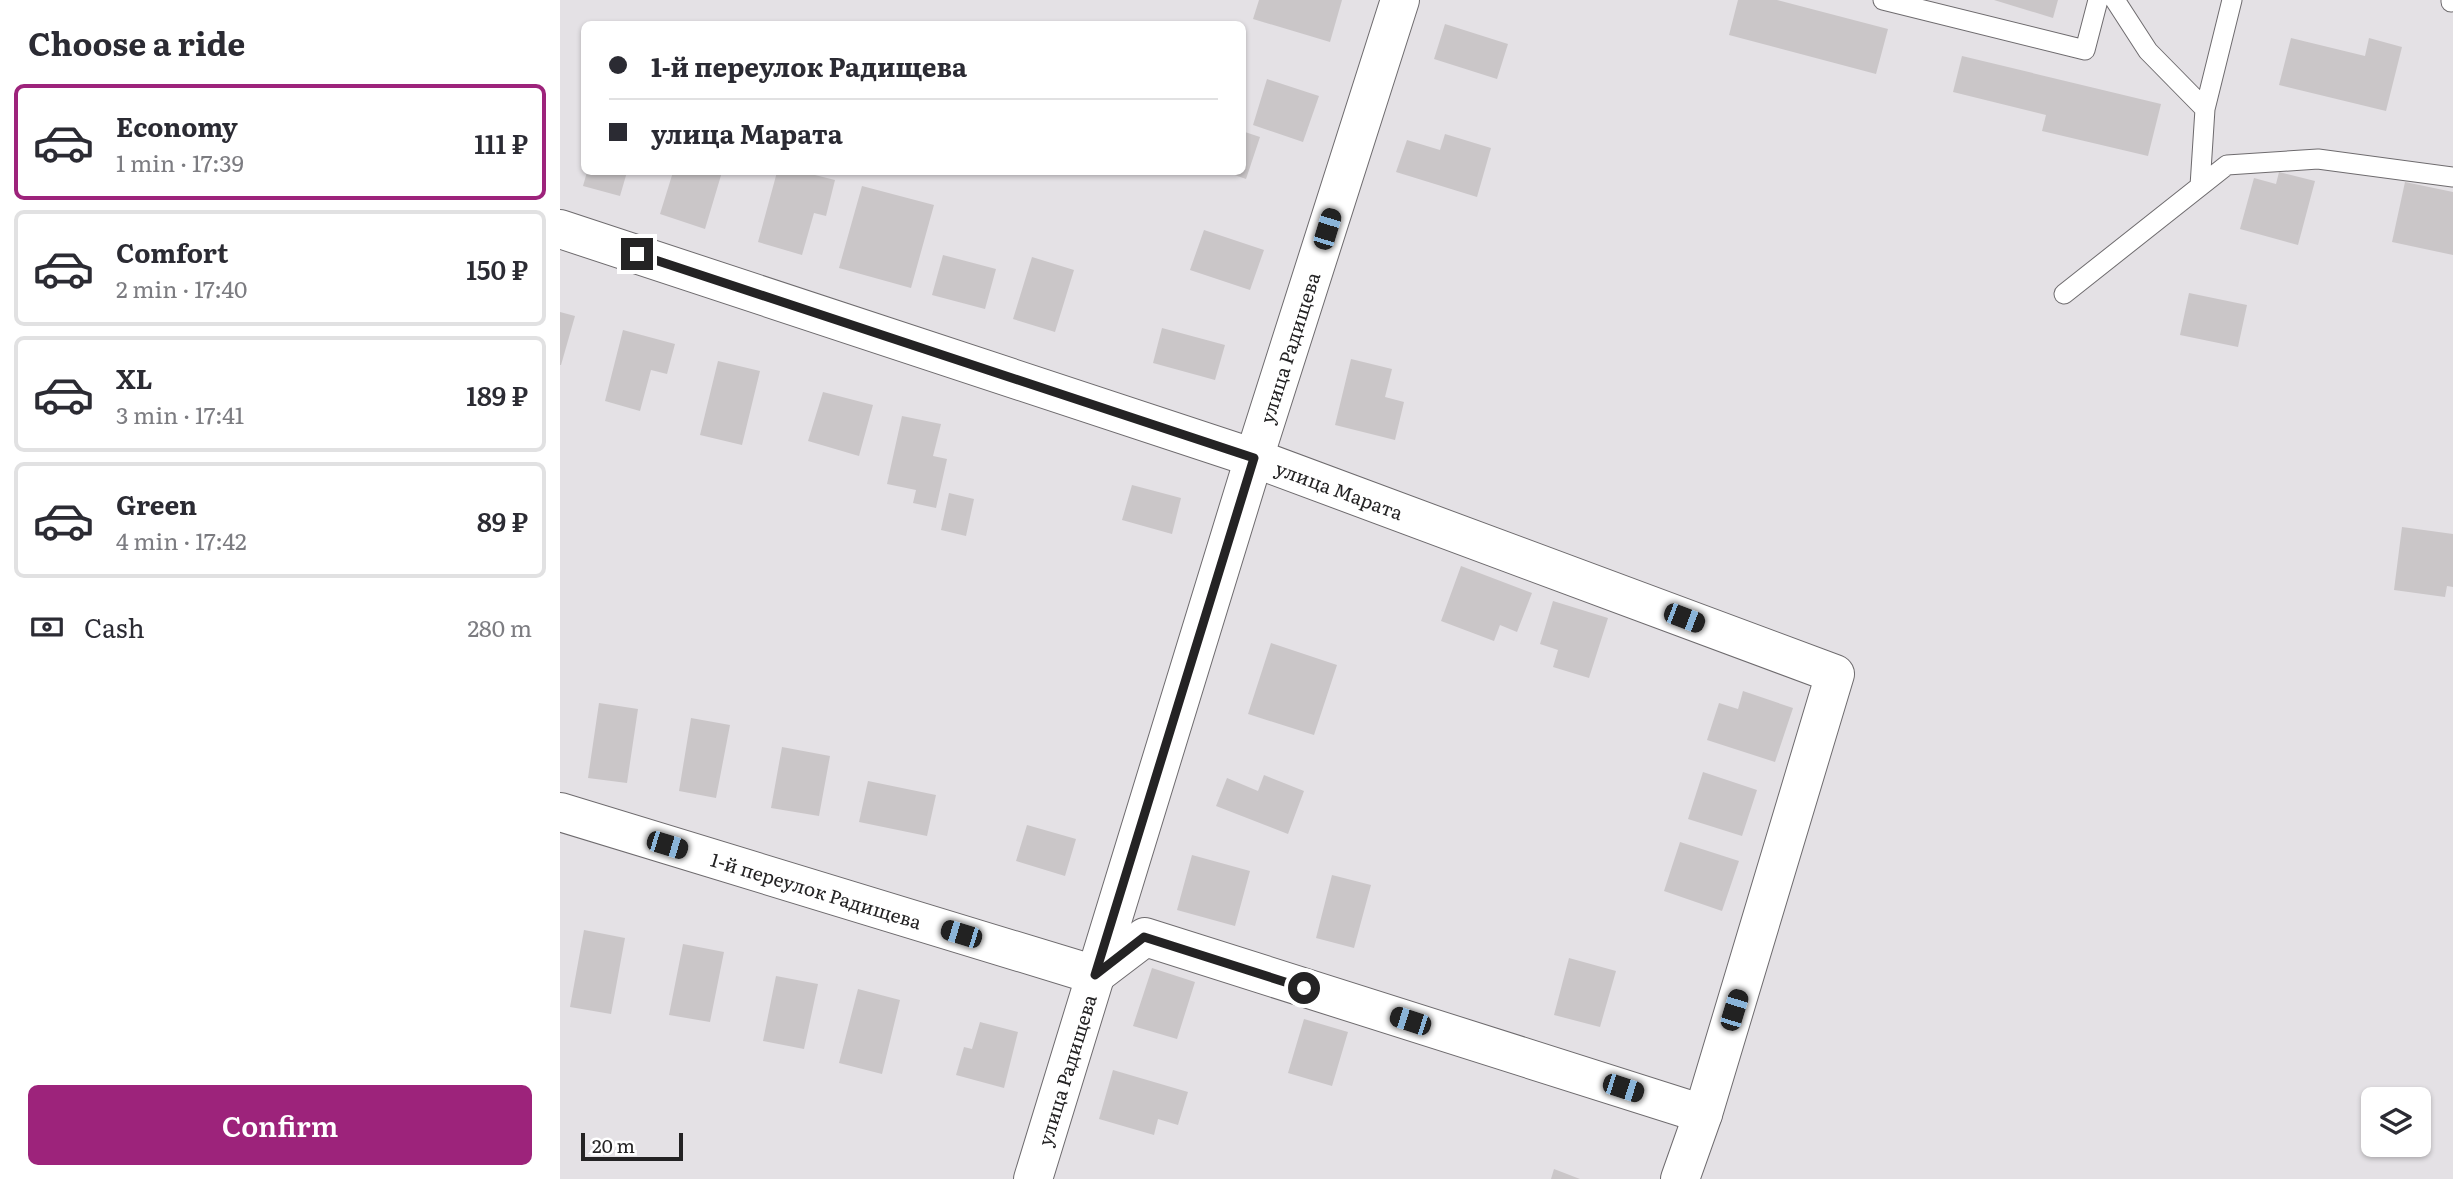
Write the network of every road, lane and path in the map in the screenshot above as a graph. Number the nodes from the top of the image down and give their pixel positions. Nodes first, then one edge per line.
1 (1400, 0) edge
2 (1883, 0) edge
3 (2098, 0) edge
4 (2115, 0) edge
5 (2232, 0) edge
6 (2205, 109) junction
7 (2453, 177) edge
8 (2200, 186) junction
9 (560, 229) edge
10 (2064, 294) dead end
11 (1254, 458) junction
12 (560, 812) edge
13 (1095, 975) junction
14 (1703, 1114) junction
15 (1033, 1179) edge
16 (1680, 1179) edge

1 - 11 street, улица Радищева
2 - 3 lane
4 - 6 lane
5 - 6 lane
6 - 8 lane
7 - 8 lane
8 - 10 lane
9 - 11 street, улица Марата
11 - 13 street, улица Радищева
11 - 14 street, улица Марата
12 - 13 street, 1-й переулок Радищева
13 - 14 street
13 - 15 street, улица Радищева
14 - 16 street

